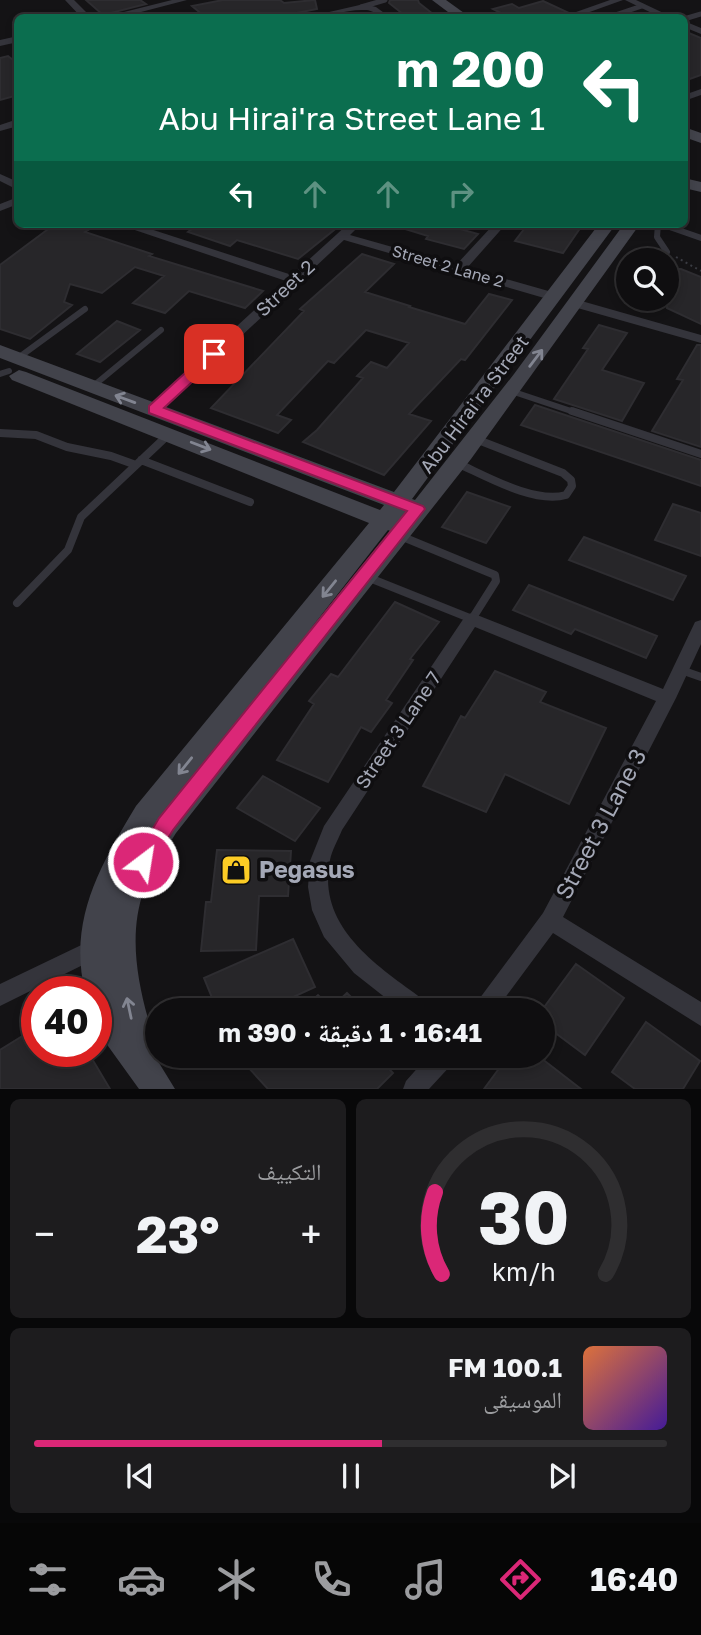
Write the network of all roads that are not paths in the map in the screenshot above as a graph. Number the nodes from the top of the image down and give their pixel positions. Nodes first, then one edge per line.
1 (69, 0) edge
2 (183, 0) edge
3 (384, 0) edge
4 (426, 0) edge
5 (438, 0) edge
6 (619, 0) edge
7 (629, 0) edge
8 (161, 5) junction
9 (642, 6) junction
10 (361, 7) junction
11 (169, 11) dead end
12 (84, 14) edge
13 (122, 14) edge
14 (327, 14) edge
15 (381, 14) edge
16 (447, 14) edge
17 (459, 14) edge
18 (575, 14) edge
19 (618, 14) edge
20 (661, 14) edge
21 (135, 228) edge
22 (345, 228) edge
23 (496, 228) edge
24 (606, 228) edge
25 (629, 228) edge
26 (659, 228) edge
27 (671, 228) edge
28 (701, 239) edge
29 (664, 248) edge
30 (459, 269) junction
31 (294, 280) junction
32 (566, 300) junction
33 (85, 309) dead end
34 (161, 330) dead end
35 (701, 339) edge
36 (5, 365) edge
37 (92, 387) junction
38 (511, 390) junction
39 (154, 410) junction
40 (0, 433) edge
41 (169, 434) junction
42 (473, 438) junction
43 (701, 454) edge
44 (455, 462) junction
45 (138, 463) junction
46 (421, 475) junction
47 (354, 485) junction
48 (333, 498) junction
49 (250, 502) dead end
50 (401, 519) junction
51 (362, 548) junction
52 (365, 577) junction
53 (17, 603) dead end
54 (472, 619) junction
55 (701, 626) edge
56 (681, 670) junction
57 (701, 677) edge
58 (667, 698) junction
59 (550, 920) junction
60 (120, 938) junction
61 (91, 950) junction
62 (0, 995) edge
63 (403, 998) edge
64 (491, 998) edge
65 (701, 1015) edge
66 (433, 1068) edge
67 (153, 1081) edge
68 (414, 1089) edge

1 - 12 street
2 - 8 street
3 - 10 lane
4 - 16 street
5 - 17 street
6 - 18 street
7 - 9 street
8 - 11 street
8 - 13 street
9 - 19 lane
9 - 20 street
10 - 14 street
10 - 15 street
21 - 31 street
22 - 30 street, Street 2 Lane 2
22 - 31 street, Street 2
23 - 30 street
24 - 32 street, Abu Hirai'ra Street
25 - 32 street, Abu Hirai'ra Street
26 - 29 lane
27 - 28 lane
30 - 32 street, Street 2 Lane 2
31 - 39 street, Street 2
32 - 35 street, Street 2 Lane 2
38 -> 32 street, Abu Hirai'ra Street
32 - 46 street, Abu Hirai'ra Street
33 - 36 lane
34 - 37 lane
36 - 37 street
36 - 41 street
39 -> 37 street
38 - 42 street, Abu Hirai'ra Street
38 - 43 lane
39 - 47 street
40 - 45 lane
41 - 45 lane
41 -> 48 street
42 - 44 street, Abu Hirai'ra Street
42 - 44 lane
44 - 50 street, Abu Hirai'ra Street
45 - 49 lane
45 - 53 lane
46 - 47 street
46 - 50 street, Abu Hirai'ra Street
47 - 50 street
48 - 50 street
48 - 51 street
50 - 51 street, Abu Hirai'ra Street
50 - 52 street, Abu Hirai'ra Street
50 - 54 lane
51 -> 61 street, Abu Hirai'ra Street
52 - 54 lane
52 - 60 street, Abu Hirai'ra Street
54 - 58 street
54 - 63 street, Street 3 Lane 7
55 - 56 street, Street 3 Lane 3
56 - 57 lane
56 - 58 street, Street 3 Lane 3
58 - 59 street, Street 3 Lane 3
59 - 64 street, Street 3 Lane 3
59 - 65 street
60 - 61 street
67 -> 60 street, Abu Hirai'ra Street
61 - 62 street
61 - 67 street, Abu Hirai'ra Street
66 - 68 street

